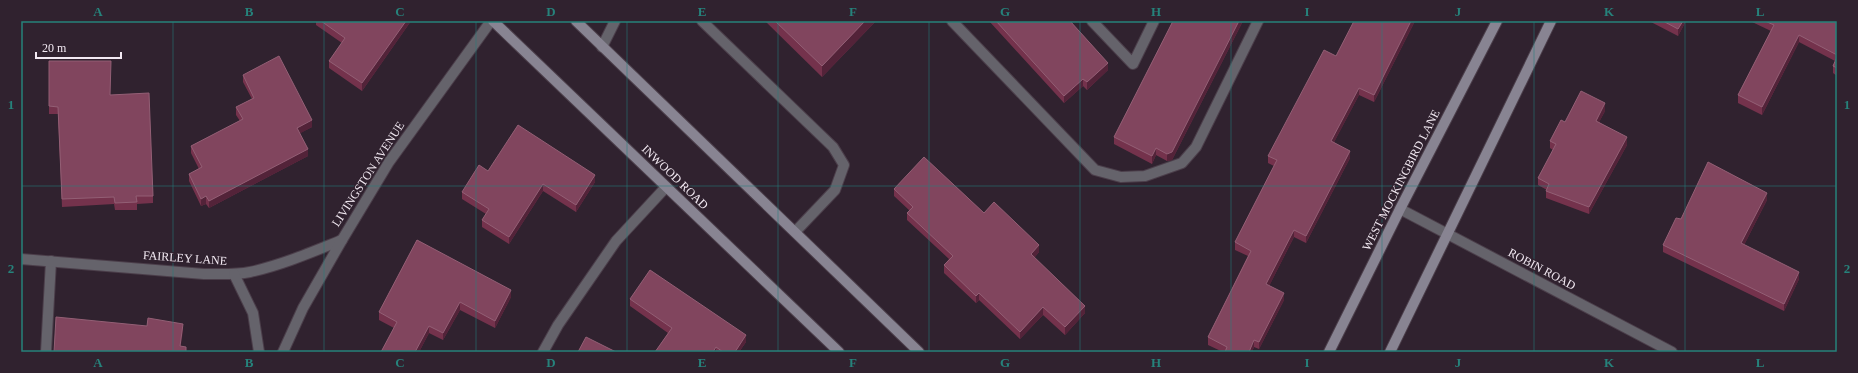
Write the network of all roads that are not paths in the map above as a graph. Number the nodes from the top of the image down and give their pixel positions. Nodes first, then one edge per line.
1 (492, 21) edge
2 (576, 21) edge
3 (614, 21) edge
4 (702, 21) edge
5 (952, 21) edge
6 (1092, 21) edge
7 (1154, 21) edge
8 (1258, 21) edge
9 (1497, 21) edge
10 (1551, 21) edge
11 (602, 47) junction
12 (666, 187) junction
13 (1400, 209) junction
14 (795, 232) junction
15 (1448, 234) junction
16 (342, 240) junction
17 (21, 259) edge
18 (51, 261) junction
19 (234, 274) junction
20 (835, 351) edge
21 (46, 352) edge
22 (259, 352) edge
23 (283, 352) edge
24 (543, 352) edge
25 (919, 352) edge
26 (1329, 352) edge
27 (1390, 352) edge
28 (1672, 352) edge

1 - 12 main road, INWOOD ROAD
1 - 16 street, LIVINGSTON AVENUE
2 - 11 main road
3 - 11 street
4 - 14 street
5 - 8 street
6 - 7 street
9 - 13 main road, WEST MOCKINGBIRD LANE
10 - 15 main road
11 - 14 main road
12 - 20 main road, INWOOD ROAD
12 - 24 street
13 - 15 street, ROBIN ROAD
13 - 26 main road, WEST MOCKINGBIRD LANE
14 - 25 main road
15 - 27 main road
15 - 28 street, ROBIN ROAD
16 - 19 street, FAIRLEY LANE
16 - 23 street, LIVINGSTON AVENUE
17 - 18 street, FAIRLEY LANE
18 - 19 street, FAIRLEY LANE
18 - 21 street
19 - 22 street

